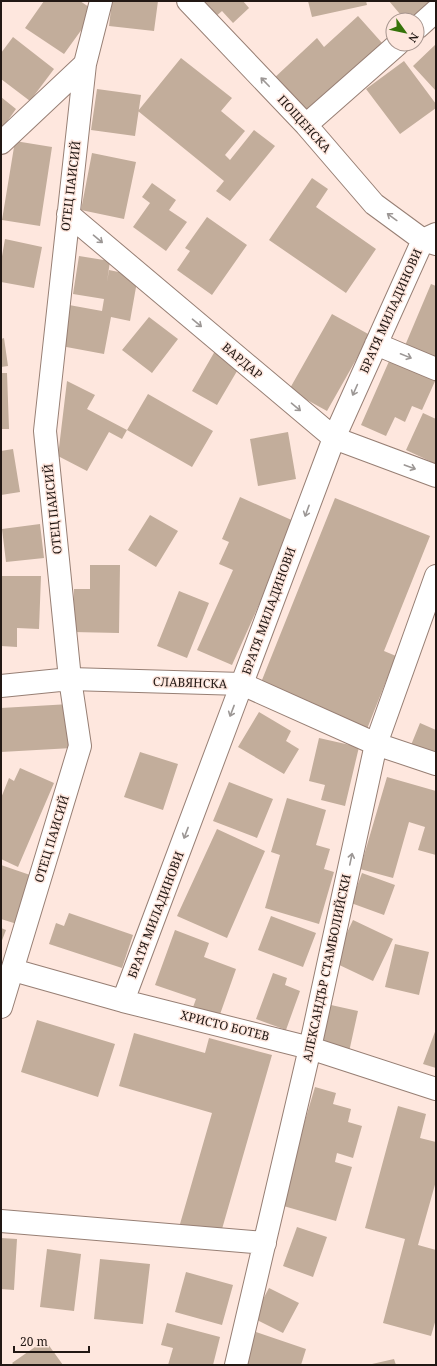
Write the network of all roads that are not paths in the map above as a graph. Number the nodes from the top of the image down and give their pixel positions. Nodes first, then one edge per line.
1 (101, 1) edge
2 (188, 1) edge
3 (436, 11) edge
4 (425, 21) edge
5 (389, 52) edge
6 (85, 64) junction
7 (306, 124) junction
8 (1, 143) edge
9 (68, 214) junction
10 (432, 239) edge
11 (376, 344) junction
12 (436, 368) edge
13 (334, 438) junction
14 (436, 476) edge
15 (436, 576) edge
16 (70, 679) junction
17 (242, 684) junction
18 (1, 686) edge
19 (376, 744) junction
20 (436, 764) edge
21 (13, 970) junction
22 (123, 1001) junction
23 (1, 1007) edge
24 (310, 1048) junction
25 (436, 1089) edge
26 (1, 1222) edge
27 (265, 1243) junction
28 (236, 1365) edge

1 - 6 street, ОТЕЦ ПАИСИЙ
7 -> 2 street, ПОЩЕНСКА
3 - 4 street
5 - 7 street
6 - 8 street
6 - 9 street, ОТЕЦ ПАИСИЙ
10 -> 7 street, ПОЩЕНСКА
9 -> 13 street, ВАРДАР
9 - 16 street, ОТЕЦ ПАИСИЙ
10 - 11 street, БРАТЯ МИЛАДИНОВИ
11 -> 12 street
11 -> 13 street, БРАТЯ МИЛАДИНОВИ
13 -> 14 street, ВАРДАР
13 -> 17 street, БРАТЯ МИЛАДИНОВИ
15 - 19 street, АЛЕКСАНДЪР СТАМБОЛИЙСКИ
16 - 17 street, СЛАВЯНСКА
16 - 18 street, СЛАВЯНСКА
16 - 21 street, ОТЕЦ ПАИСИЙ
17 - 19 street, СЛАВЯНСКА
17 -> 22 street, БРАТЯ МИЛАДИНОВИ
19 - 20 street, СЛАВЯНСКА
24 -> 19 street, АЛЕКСАНДЪР СТАМБОЛИЙСКИ
21 - 22 street, ХРИСТО БОТЕВ
21 - 23 street, ОТЕЦ ПАИСИЙ
22 - 24 street, ХРИСТО БОТЕВ
24 - 25 street, ХРИСТО БОТЕВ
24 - 27 street, АЛЕКСАНДЪР СТАМБОЛИЙСКИ
26 - 27 street
27 - 28 street, АЛЕКСАНДЪР СТАМБОЛИЙСКИ

